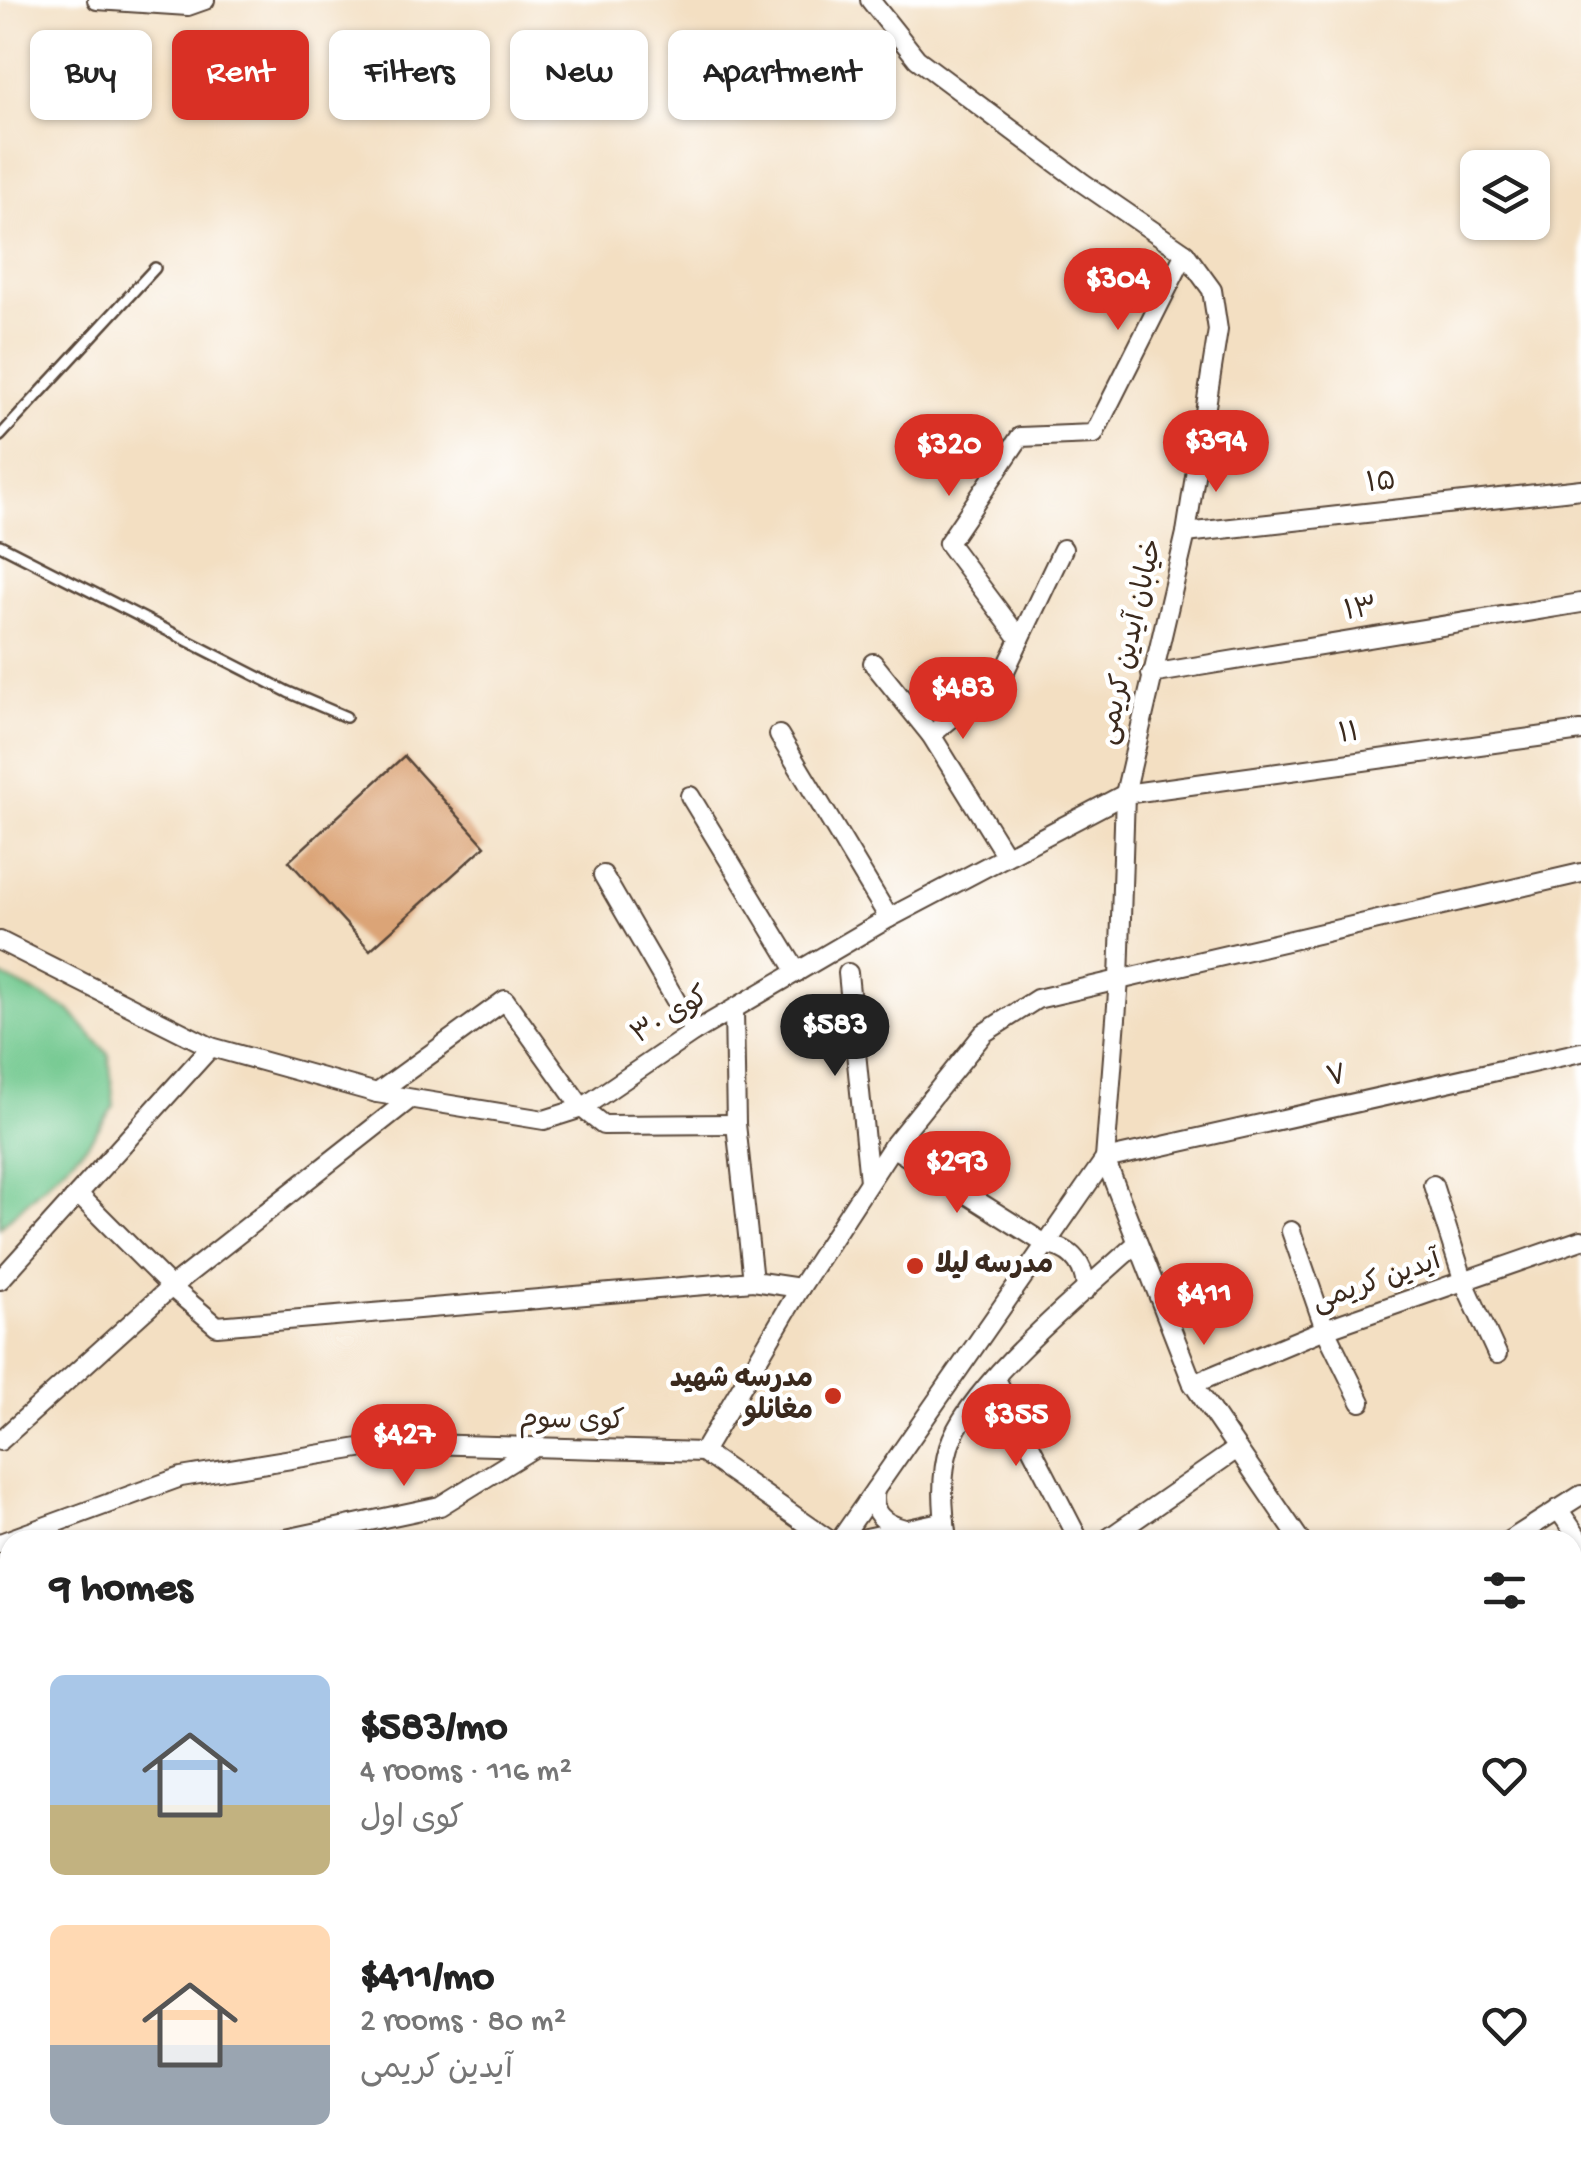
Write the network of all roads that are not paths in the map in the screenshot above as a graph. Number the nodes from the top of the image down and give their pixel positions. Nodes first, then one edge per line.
1 (98, 0) edge
2 (205, 0) edge
3 (870, 0) edge
4 (1185, 254) junction
5 (155, 268) dead end
6 (0, 436) edge
7 (1581, 489) edge
8 (1186, 533) junction
9 (0, 545) edge
10 (1063, 549) dead end
11 (1581, 603) edge
12 (1020, 639) junction
13 (873, 663) dead end
14 (1151, 674) junction
15 (346, 718) dead end
16 (1581, 731) edge
17 (779, 734) dead end
18 (930, 735) junction
19 (1125, 794) junction
20 (690, 796) dead end
21 (1006, 856) junction
22 (1581, 873) edge
23 (603, 874) dead end
24 (889, 918) junction
25 (0, 941) edge
26 (797, 972) junction
27 (848, 973) dead end
28 (1119, 980) junction
29 (734, 1012) junction
30 (694, 1032) junction
31 (211, 1046) junction
32 (1581, 1052) edge
33 (377, 1093) junction
34 (410, 1099) junction
35 (582, 1108) junction
36 (736, 1124) junction
37 (892, 1147) junction
38 (1104, 1159) junction
39 (869, 1181) junction
40 (1433, 1186) dead end
41 (78, 1194) junction
42 (1291, 1231) dead end
43 (1581, 1240) edge
44 (1137, 1242) junction
45 (1047, 1245) junction
46 (0, 1280) edge
47 (753, 1282) junction
48 (1464, 1282) junction
49 (171, 1287) junction
50 (800, 1288) junction
51 (1086, 1290) junction
52 (1325, 1329) junction
53 (1497, 1354) dead end
54 (994, 1377) junction
55 (1193, 1384) junction
56 (1361, 1402) dead end
57 (0, 1440) edge
58 (532, 1449) junction
59 (1237, 1449) junction
60 (702, 1452) junction
61 (874, 1490) junction
62 (1581, 1495) edge
63 (1558, 1509) junction
64 (905, 1529) junction
65 (36, 1530) edge
66 (328, 1530) edge
67 (815, 1530) edge
68 (847, 1530) edge
69 (901, 1530) edge
70 (946, 1530) edge
71 (1074, 1530) edge
72 (1120, 1530) edge
73 (1293, 1530) edge
74 (1525, 1530) edge
75 (1573, 1530) edge

1 - 2 street
3 - 4 street, خیابان آیدین کریمی
4 - 8 street, خیابان آیدین کریمی
4 - 12 street
5 - 6 lane
7 - 8 street, ۱۵
8 - 14 street, خیابان آیدین کریمی
9 - 15 lane
10 - 12 street
11 - 14 street, ۱۳
12 - 18 street
13 - 18 street
14 - 19 street, خیابان آیدین کریمی
16 - 19 street, ۱۱
17 - 24 street
18 - 21 street
19 - 21 street, کوی ۳۰
19 - 28 street, خیابان آیدین کریمی
20 - 26 street
21 - 24 street, کوی ۳۰
22 - 28 street
23 - 30 street
24 - 26 street, کوی ۳۰
25 - 31 street, کوی ۳۰
26 - 29 street, کوی ۳۰
27 - 39 street
28 - 37 street
28 - 38 street, خیابان آیدین کریمی
29 - 30 street, کوی ۳۰
29 - 36 street
30 - 35 street, کوی ۳۰
31 - 33 street, کوی ۳۰
31 - 41 street
32 - 38 street, ۷
33 - 34 street, کوی ۳۰
33 - 35 street
34 - 35 street, کوی ۳۰
34 - 49 street
35 - 36 street
36 - 47 street
37 - 39 street
37 - 45 street
38 - 44 street
38 - 45 street
39 - 50 street
40 - 48 street
41 - 46 street
41 - 49 street
42 - 52 street
43 - 48 street, آیدین کریمی
44 - 51 street
44 - 55 street
45 - 51 street
45 - 61 street
47 - 49 street
47 - 50 street
48 - 52 street, آیدین کریمی
48 - 53 street
49 - 57 street
50 - 60 street
51 - 54 street
52 - 55 street, آیدین کریمی
52 - 56 street
54 - 70 street
54 - 71 street
55 - 59 street
58 - 60 street, کوی سوم
58 - 65 street, کوی سوم
58 - 66 street
59 - 72 street
59 - 73 street
60 - 67 street
61 - 64 street
61 - 68 street
62 - 63 street
63 - 74 street
63 - 75 street
64 - 69 street
64 - 70 street

